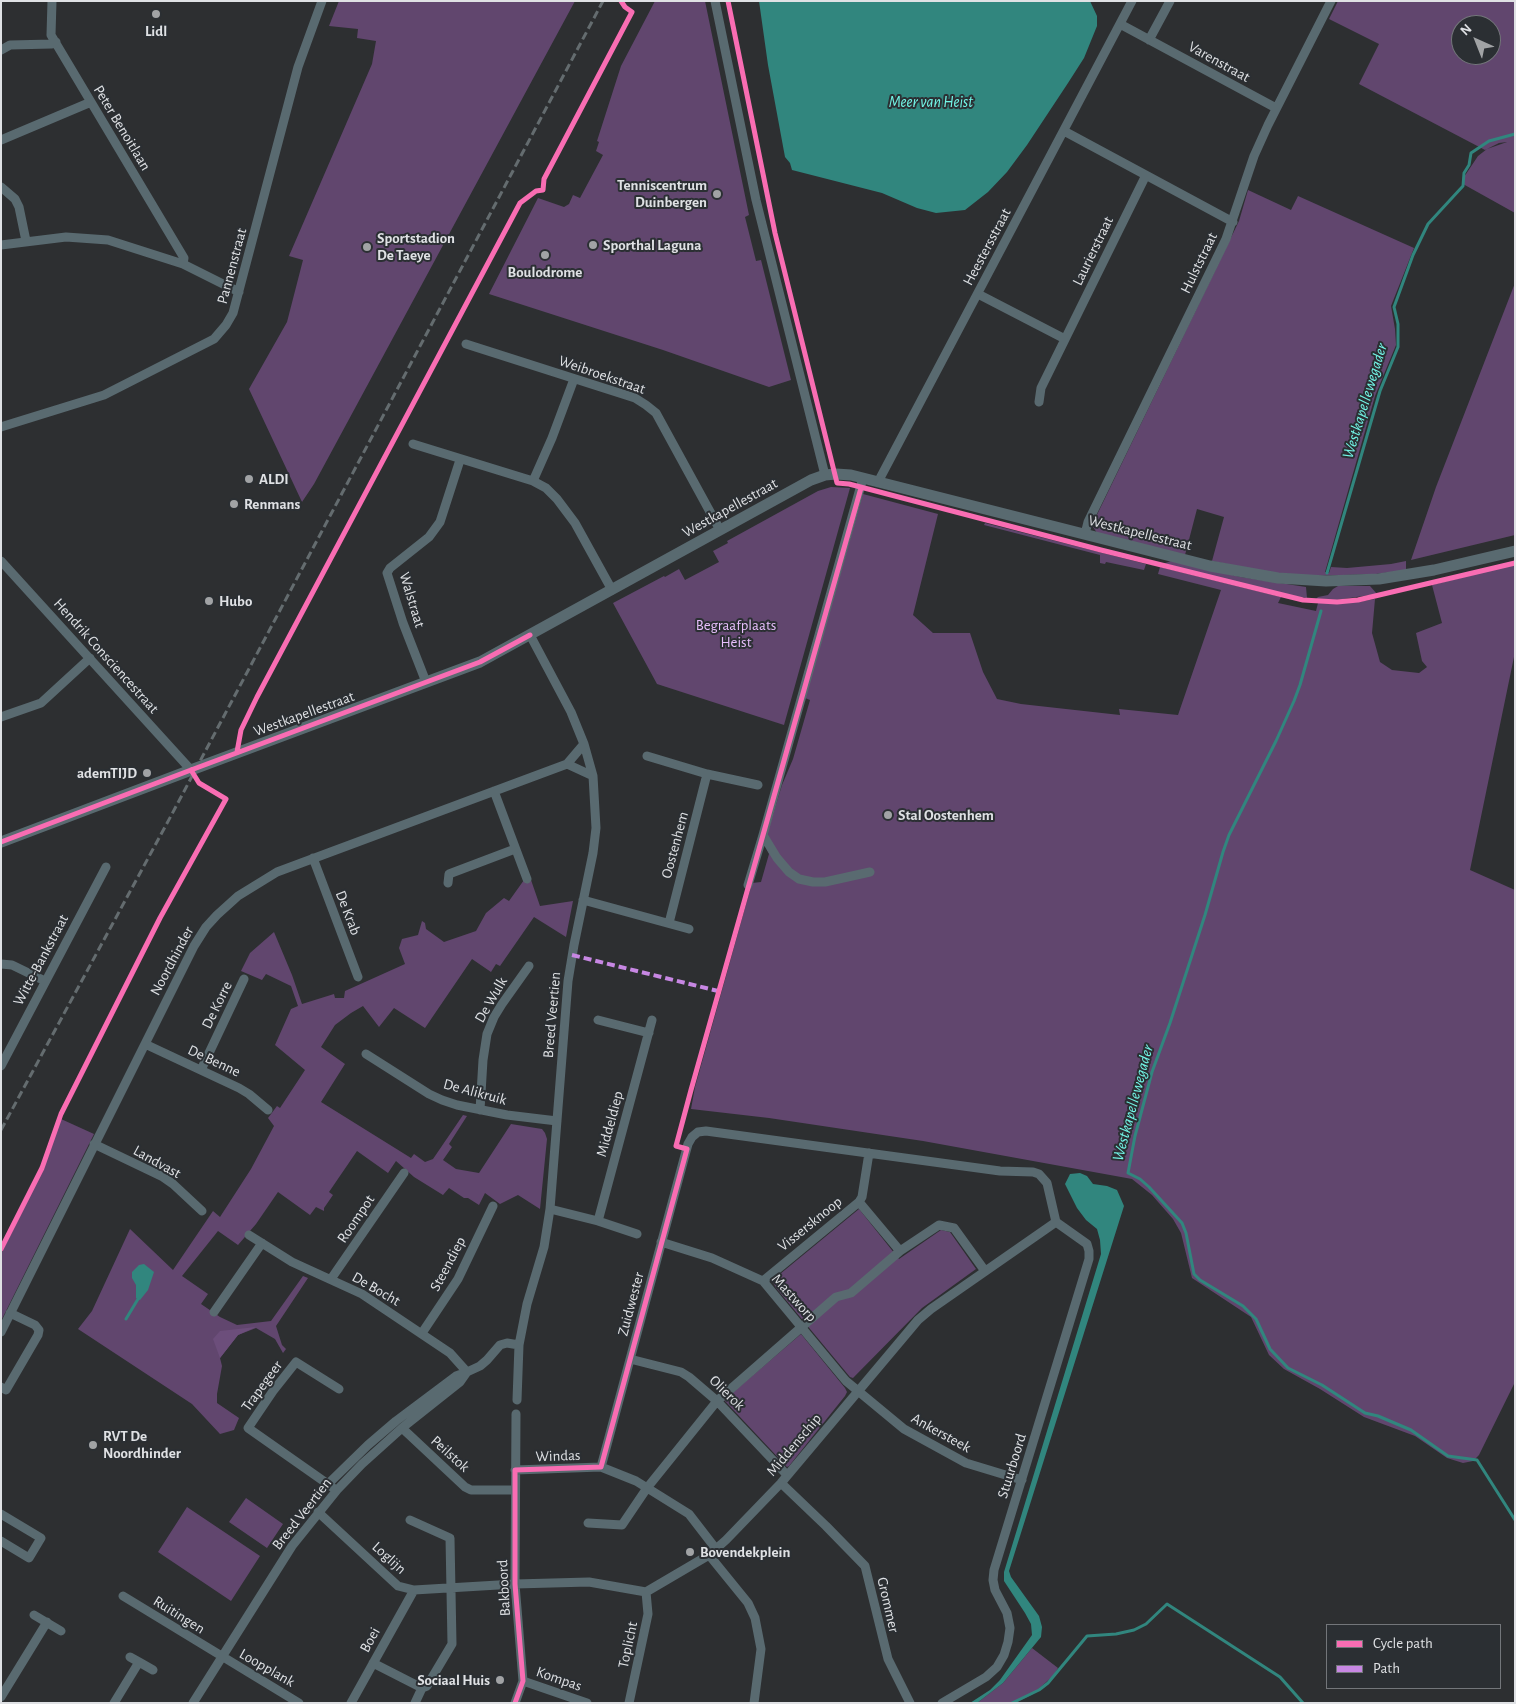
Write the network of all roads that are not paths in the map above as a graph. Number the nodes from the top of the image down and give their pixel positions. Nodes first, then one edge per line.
1 (52, 1) edge
2 (322, 1) edge
3 (715, 1) edge
4 (1132, 1) edge
5 (1170, 1) edge
6 (1331, 1) edge
7 (1120, 24) junction
8 (1149, 40) junction
9 (56, 42) junction
10 (1, 50) edge
11 (91, 102) junction
12 (1276, 108) junction
13 (1064, 131) junction
14 (1, 140) edge
15 (1146, 175) junction
16 (1, 188) edge
17 (1233, 222) junction
18 (26, 241) junction
19 (1, 245) edge
20 (183, 264) junction
21 (239, 292) junction
22 (978, 294) junction
23 (1065, 339) junction
24 (466, 344) dead end
25 (574, 379) junction
26 (1039, 402) dead end
27 (1, 427) edge
28 (412, 444) dead end
29 (460, 460) junction
30 (825, 475) junction
31 (863, 478) junction
32 (533, 481) junction
33 (878, 482) junction
34 (720, 530) junction
35 (1085, 534) junction
36 (1515, 551) edge
37 (1, 562) edge
38 (612, 590) junction
39 (530, 635) junction
40 (90, 658) junction
41 (426, 682) junction
42 (1, 717) edge
43 (584, 744) junction
44 (647, 756) dead end
45 (567, 764) junction
46 (191, 770) junction
47 (707, 774) junction
48 (592, 776) junction
49 (758, 785) dead end
50 (494, 791) junction
51 (763, 835) junction
52 (1, 842) edge
53 (515, 849) junction
54 (313, 858) junction
55 (106, 867) dead end
56 (870, 872) dead end
57 (527, 879) dead end
58 (448, 883) dead end
59 (748, 885) dead end
60 (583, 900) junction
61 (669, 923) junction
62 (690, 929) dead end
63 (1, 964) edge
64 (528, 966) dead end
65 (358, 977) dead end
66 (244, 979) dead end
67 (45, 981) junction
68 (598, 1020) dead end
69 (652, 1020) dead end
70 (649, 1033) junction
71 (145, 1044) junction
72 (366, 1054) dead end
73 (1, 1066) edge
74 (200, 1070) junction
75 (268, 1110) dead end
76 (480, 1110) junction
77 (557, 1121) junction
78 (94, 1144) junction
79 (869, 1153) junction
80 (404, 1173) dead end
81 (860, 1202) junction
82 (493, 1206) dead end
83 (550, 1209) junction
84 (202, 1211) dead end
85 (598, 1221) junction
86 (1056, 1222) junction
87 (250, 1234) dead end
88 (637, 1234) dead end
89 (661, 1242) junction
90 (262, 1243) junction
91 (900, 1251) junction
92 (985, 1271) junction
93 (331, 1280) junction
94 (763, 1281) junction
95 (10, 1312) junction
96 (214, 1312) dead end
97 (802, 1326) junction
98 (1, 1332) edge
99 (422, 1333) junction
100 (519, 1345) junction
101 (630, 1359) junction
102 (467, 1372) junction
103 (1, 1387) edge
104 (339, 1389) dead end
105 (858, 1390) junction
106 (517, 1400) dead end
107 (717, 1401) junction
108 (516, 1414) dead end
109 (402, 1428) junction
110 (601, 1467) junction
111 (515, 1470) junction
112 (788, 1475) junction
113 (1022, 1480) junction
114 (781, 1483) junction
115 (328, 1484) junction
116 (647, 1488) junction
117 (337, 1490) junction
118 (515, 1490) junction
119 (318, 1512) junction
120 (1, 1514) edge
121 (410, 1520) dead end
122 (588, 1524) dead end
123 (1, 1541) edge
124 (712, 1552) junction
125 (515, 1584) junction
126 (452, 1587) junction
127 (414, 1590) junction
128 (646, 1592) junction
129 (123, 1596) dead end
130 (34, 1615) dead end
131 (47, 1622) junction
132 (61, 1631) dead end
133 (130, 1657) dead end
134 (221, 1657) junction
135 (139, 1662) junction
136 (373, 1664) junction
137 (153, 1670) dead end
138 (522, 1681) junction
139 (422, 1688) junction
140 (1, 1697) edge
141 (518, 1702) edge
142 (114, 1703) edge
143 (193, 1703) edge
144 (299, 1703) edge
145 (351, 1703) edge
146 (415, 1703) edge
147 (587, 1703) edge
148 (629, 1703) edge
149 (754, 1703) edge
150 (910, 1703) edge
151 (942, 1703) edge

1 - 9 street, Peter Benoitlaan
2 - 21 street, Pannenstraat
3 - 30 street
4 - 7 street, Heestersstraat
5 - 8 street
6 - 12 street, Hulststraat
7 - 8 street
7 - 13 street, Heestersstraat
8 - 12 street, Varenstraat
9 - 10 street
9 - 11 street, Peter Benoitlaan
11 - 14 street
11 - 20 street, Peter Benoitlaan
12 - 17 street, Hulststraat
13 - 15 street
13 - 22 street, Heestersstraat
15 - 17 street
15 - 23 street, Laurierstraat
16 - 18 street
17 - 35 street, Hulststraat
18 - 19 street
18 - 20 street
20 - 21 street
21 - 27 street, Pannenstraat
22 - 23 street
22 - 33 street, Heestersstraat
23 - 26 street, Laurierstraat
24 - 25 street, Weibroekstraat
25 - 32 street
25 - 34 street, Weibroekstraat
28 - 29 street
29 - 32 street
29 - 41 street, Walstraat
30 - 31 street, Westkapellestraat
30 - 34 street, Westkapellestraat
31 - 33 street, Westkapellestraat
31 - 51 street
32 - 38 street
33 - 35 street, Westkapellestraat
34 - 38 street, Westkapellestraat
35 - 36 street, Westkapellestraat
37 - 40 street, Hendrik Consciencestraat
38 - 39 street, Westkapellestraat
39 - 41 street, Westkapellestraat
39 - 43 street, Breed Veertien
40 - 42 street
40 - 46 street, Hendrik Consciencestraat
41 - 46 street, Westkapellestraat
43 - 45 street, Noordhinder
43 - 48 street, Breed Veertien
44 - 47 street
45 - 48 street
45 - 50 street, Noordhinder
46 - 52 street, Westkapellestraat
47 - 49 street
47 - 61 street, Oostenhem
48 - 60 street, Breed Veertien
50 - 53 street
50 - 54 street, Noordhinder
51 - 56 street
51 - 59 street
53 - 57 street
53 - 58 street
54 - 65 street, De Krab
54 - 71 street, Noordhinder
55 - 67 street, Witte-Bankstraat
60 - 61 street
60 - 77 street, Breed Veertien
61 - 62 street
63 - 67 street
64 - 76 street, De Wulk
66 - 74 street, De Korre
67 - 73 street, Witte-Bankstraat
68 - 70 street
69 - 70 street, Middeldiep
70 - 85 street, Middeldiep
71 - 74 street, De Benne
71 - 78 street, Noordhinder
72 - 76 street, De Alikruik
74 - 75 street, De Benne
76 - 77 street, De Alikruik
77 - 83 street, Breed Veertien
78 - 84 street, Landvast
78 - 95 street, Noordhinder
79 - 81 street, Vissersknoop
79 - 86 street, Zuidwester
79 - 89 street, Zuidwester
80 - 93 street, Roompot
81 - 91 street
81 - 94 street, Vissersknoop
82 - 99 street, Steendiep
83 - 85 street
83 - 100 street, Breed Veertien
85 - 88 street
86 - 92 street, Middenschip
86 - 113 street, Stuurboord
87 - 90 street, De Bocht
89 - 94 street, Mastworp
89 - 101 street, Zuidwester
90 - 93 street, De Bocht
90 - 96 street
91 - 92 street
91 - 97 street
92 - 105 street, Middenschip
93 - 99 street, De Bocht
94 - 97 street, Mastworp
95 - 98 street, Noordhinder
95 - 103 street
97 - 105 street, Mastworp
97 - 107 street
99 - 102 street, De Bocht
100 - 102 street, Breed Veertien
100 - 106 street
101 - 107 street, Olierok
101 - 110 street, Zuidwester
102 - 109 street, Breed Veertien
102 - 115 street, Breed Veertien
104 - 115 street, Trapegeer
105 - 112 street, Middenschip
105 - 113 street, Ankersteek
107 - 112 street, Olierok
107 - 116 street
108 - 111 street, Bakboord
109 - 117 street, Breed Veertien
109 - 118 street, Peilstok
110 - 111 street, Windas
110 - 116 street, Windas
111 - 118 street, Bakboord
112 - 114 street, Middenschip
113 - 151 street, Stuurboord
114 - 124 street, Middenschip
114 - 150 street, Grommer
115 - 117 street, Trapegeer
116 - 122 street
116 - 124 street, Windas
117 - 119 street, Breed Veertien
118 - 125 street, Bakboord
119 - 127 street, Loglijn
119 - 134 street, Breed Veertien
120 - 123 street
121 - 126 street
124 - 128 street, Middenschip
124 - 149 street, Windas
125 - 126 street, Loglijn
125 - 128 street
125 - 138 street, Bakboord
126 - 127 street, Loglijn
126 - 139 street
127 - 136 street, Boei
128 - 148 street, Toplicht
129 - 134 street, Ruitingen
130 - 131 street
131 - 132 street
131 - 140 street
133 - 135 street
134 - 143 street, Breed Veertien
134 - 144 street, Loopplank
135 - 137 street
135 - 142 street
136 - 139 street
136 - 145 street, Boei
138 - 141 street, Bakboord
138 - 147 street, Kompas
139 - 146 street

